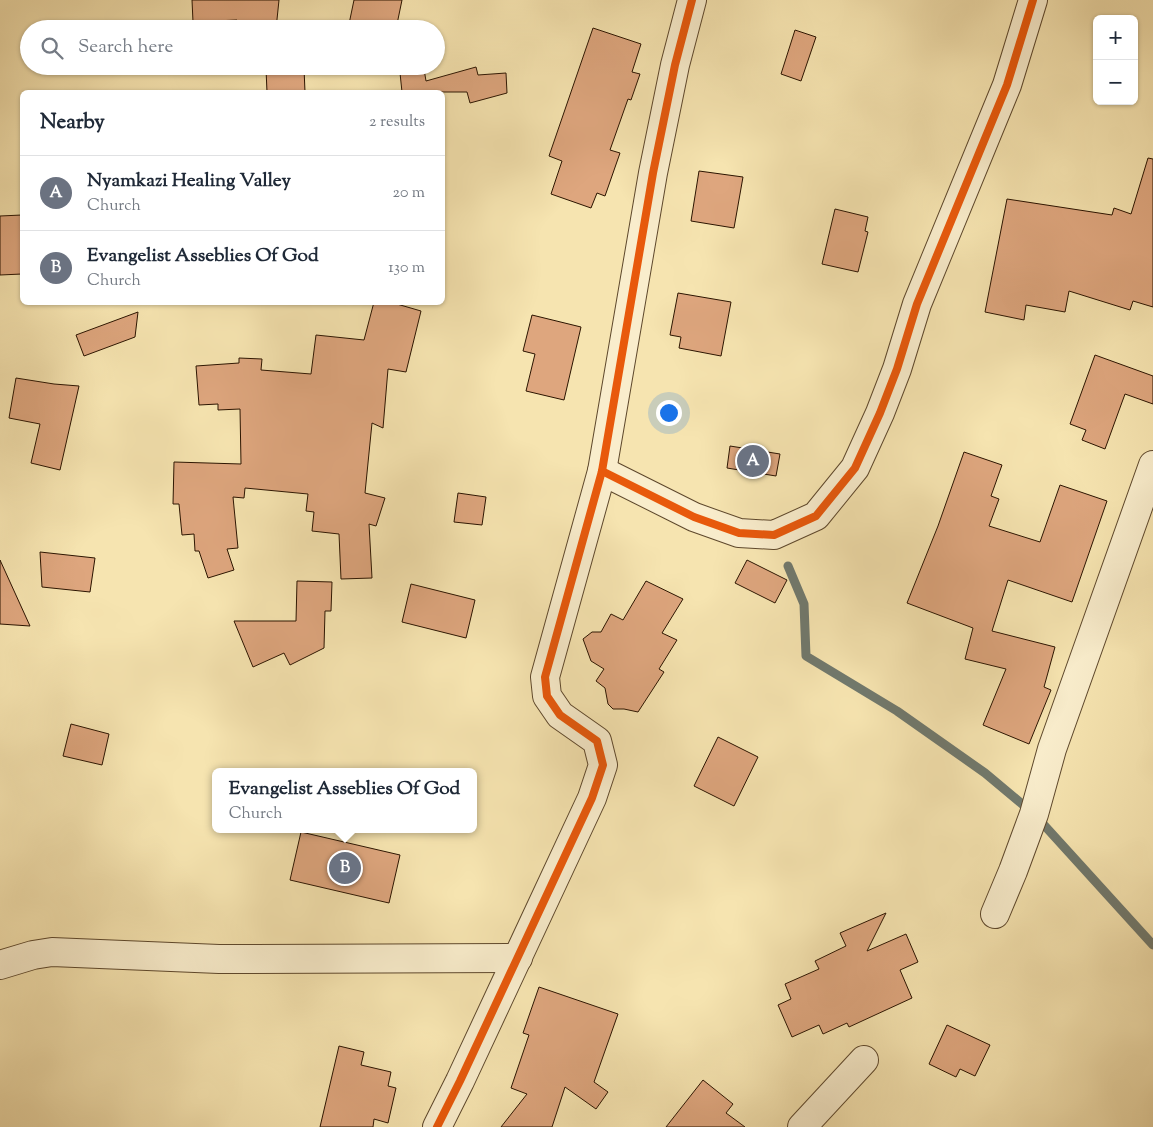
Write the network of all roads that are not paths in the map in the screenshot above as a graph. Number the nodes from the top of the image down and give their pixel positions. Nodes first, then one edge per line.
1 (692, 0) edge
2 (1033, 0) edge
3 (1153, 465) edge
4 (602, 471) junction
5 (995, 914) dead end
6 (518, 958) junction
7 (0, 966) edge
8 (864, 1060) dead end
9 (437, 1127) edge
10 (802, 1127) edge

1 - 4 street
2 - 4 street
3 - 5 street
4 - 6 street
6 - 7 street
6 - 9 street
8 - 10 street

